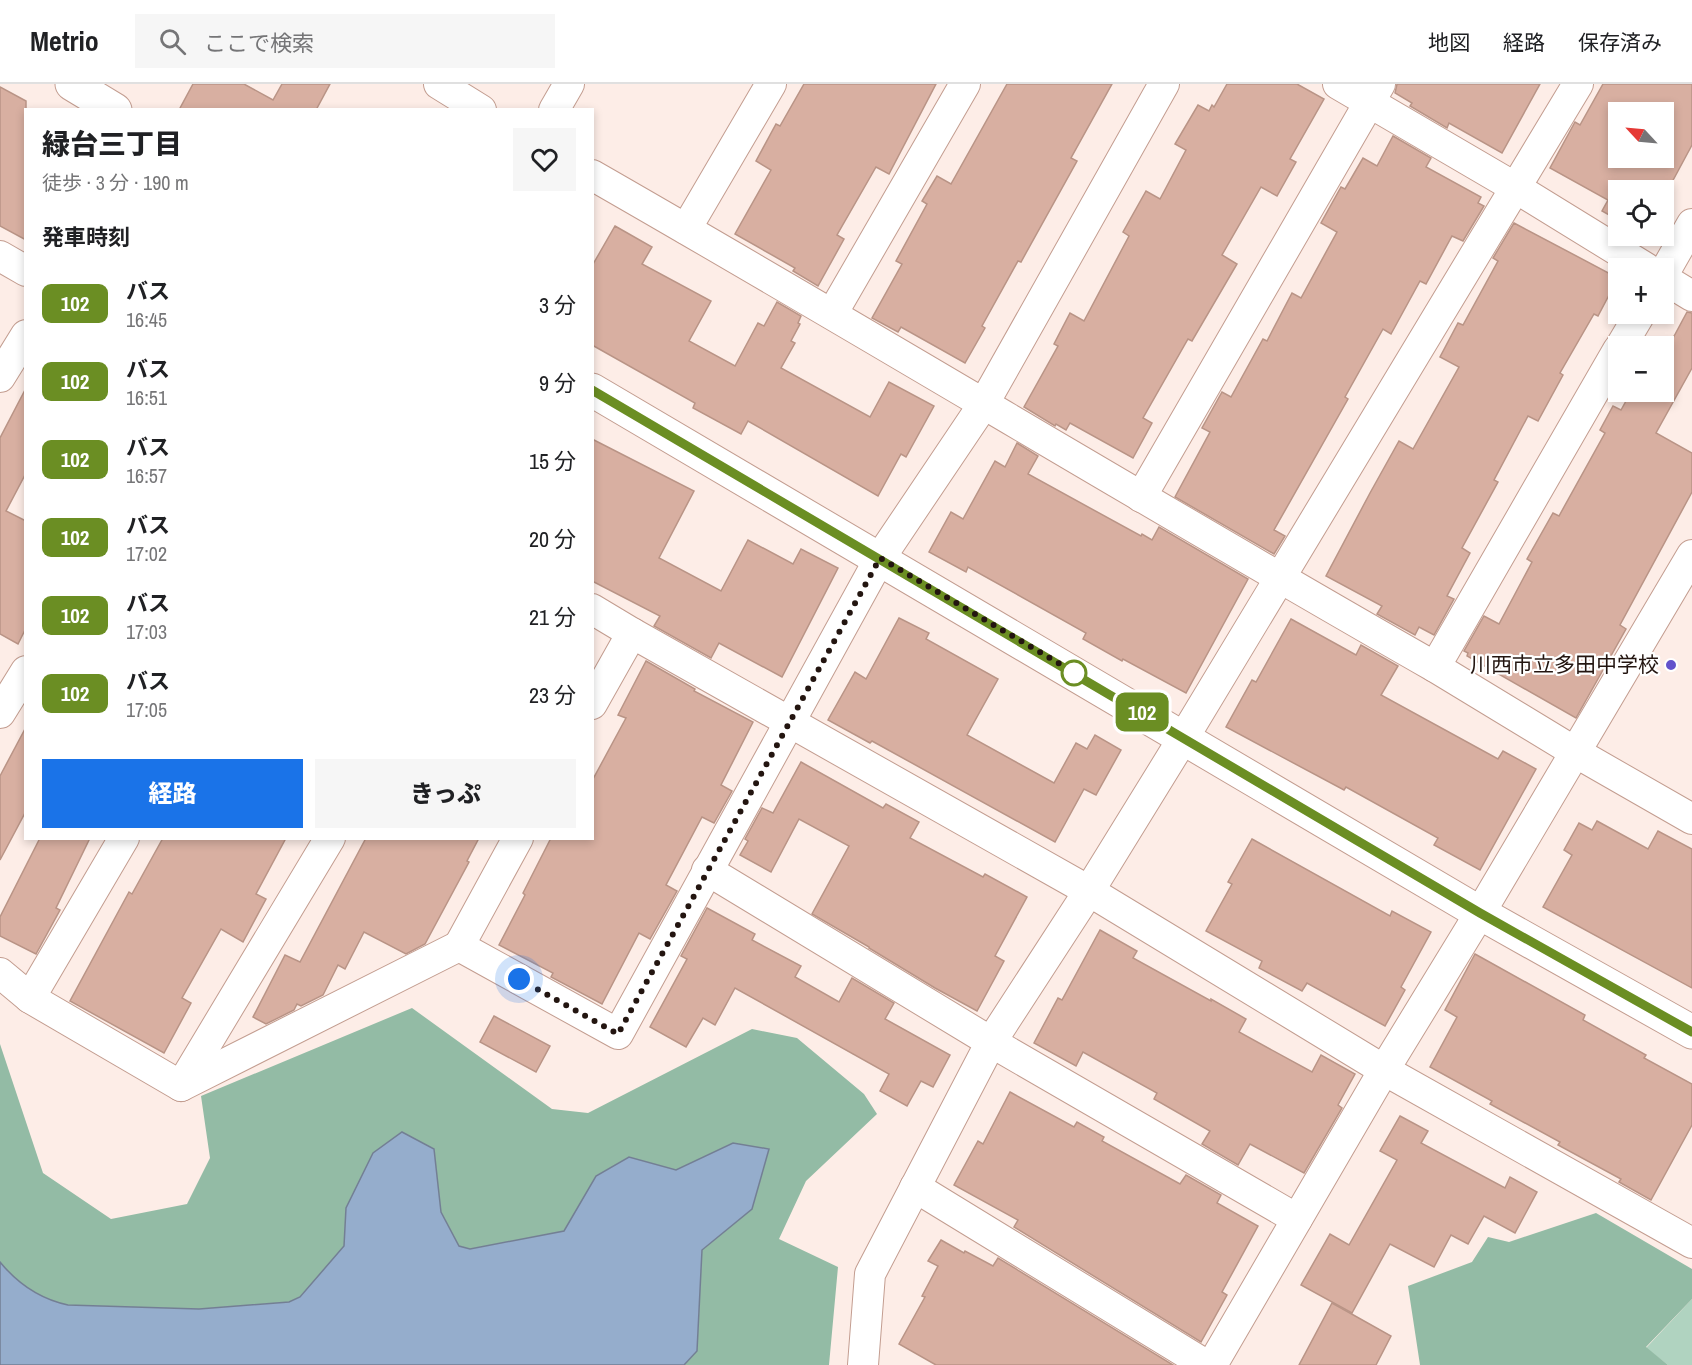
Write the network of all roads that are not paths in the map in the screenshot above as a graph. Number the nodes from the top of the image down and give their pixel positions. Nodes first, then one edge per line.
1 (72, 84) edge
2 (440, 84) edge
3 (569, 84) edge
4 (771, 84) edge
5 (965, 84) edge
6 (1164, 84) edge
7 (1338, 84) edge
8 (1578, 84) edge
9 (1375, 93) edge
10 (112, 108) edge
11 (478, 108) edge
12 (555, 108) edge
13 (594, 176) edge
14 (1516, 188) junction
15 (1692, 224) edge
16 (686, 229) junction
17 (0, 256) edge
18 (1630, 258) edge
19 (1673, 258) edge
20 (24, 270) edge
21 (1674, 285) edge
22 (1692, 296) edge
23 (832, 314) junction
24 (24, 338) edge
25 (1608, 369) edge
26 (0, 377) edge
27 (594, 391) edge
28 (983, 405) junction
29 (1141, 496) junction
30 (1692, 555) edge
31 (880, 558) junction
32 (1279, 578) junction
33 (594, 610) edge
34 (632, 633) junction
35 (1435, 667) junction
36 (24, 674) edge
37 (594, 700) edge
38 (0, 714) edge
39 (791, 721) junction
40 (1184, 737) junction
41 (1575, 752) junction
42 (1692, 819) edge
43 (123, 840) edge
44 (329, 840) edge
45 (517, 840) edge
46 (707, 870) junction
47 (1089, 891) junction
48 (1480, 913) junction
49 (459, 946) junction
50 (0, 973) edge
51 (30, 998) junction
52 (1692, 1032) edge
53 (991, 1042) junction
54 (1384, 1070) junction
55 (182, 1086) junction
56 (915, 1186) junction
57 (1297, 1219) junction
58 (1692, 1243) edge
59 (863, 1365) edge
60 (1206, 1365) edge
61 (1212, 1365) edge

1 - 10 street
2 - 11 street
3 - 12 street
4 - 16 street
5 - 23 street
6 - 28 street
7 - 9 street
8 - 14 street
9 - 14 street
9 - 29 street
13 - 16 street
14 - 18 street
14 - 32 street
15 - 19 street
16 - 23 street
17 - 20 street
21 - 22 street
23 - 28 street
24 - 26 street
25 - 35 street
27 - 31 street
28 - 29 street
28 - 31 street
29 - 32 street
30 - 41 street
31 - 39 street
31 - 40 street
32 - 35 street
32 - 40 street
33 - 34 street
34 - 37 street
34 - 39 street
35 - 41 street
36 - 38 street
39 - 46 street
39 - 47 street
40 - 47 street
40 - 48 street
41 - 42 street
41 - 48 street
43 - 51 street
44 - 55 street
45 - 49 street
46 - 49 street
46 - 53 street
47 - 53 street
47 - 54 street
48 - 52 street
48 - 54 street
49 - 55 street
50 - 51 street
51 - 55 street
53 - 56 street
53 - 57 street
54 - 57 street
54 - 58 street
56 - 59 street
56 - 60 street
57 - 61 street

